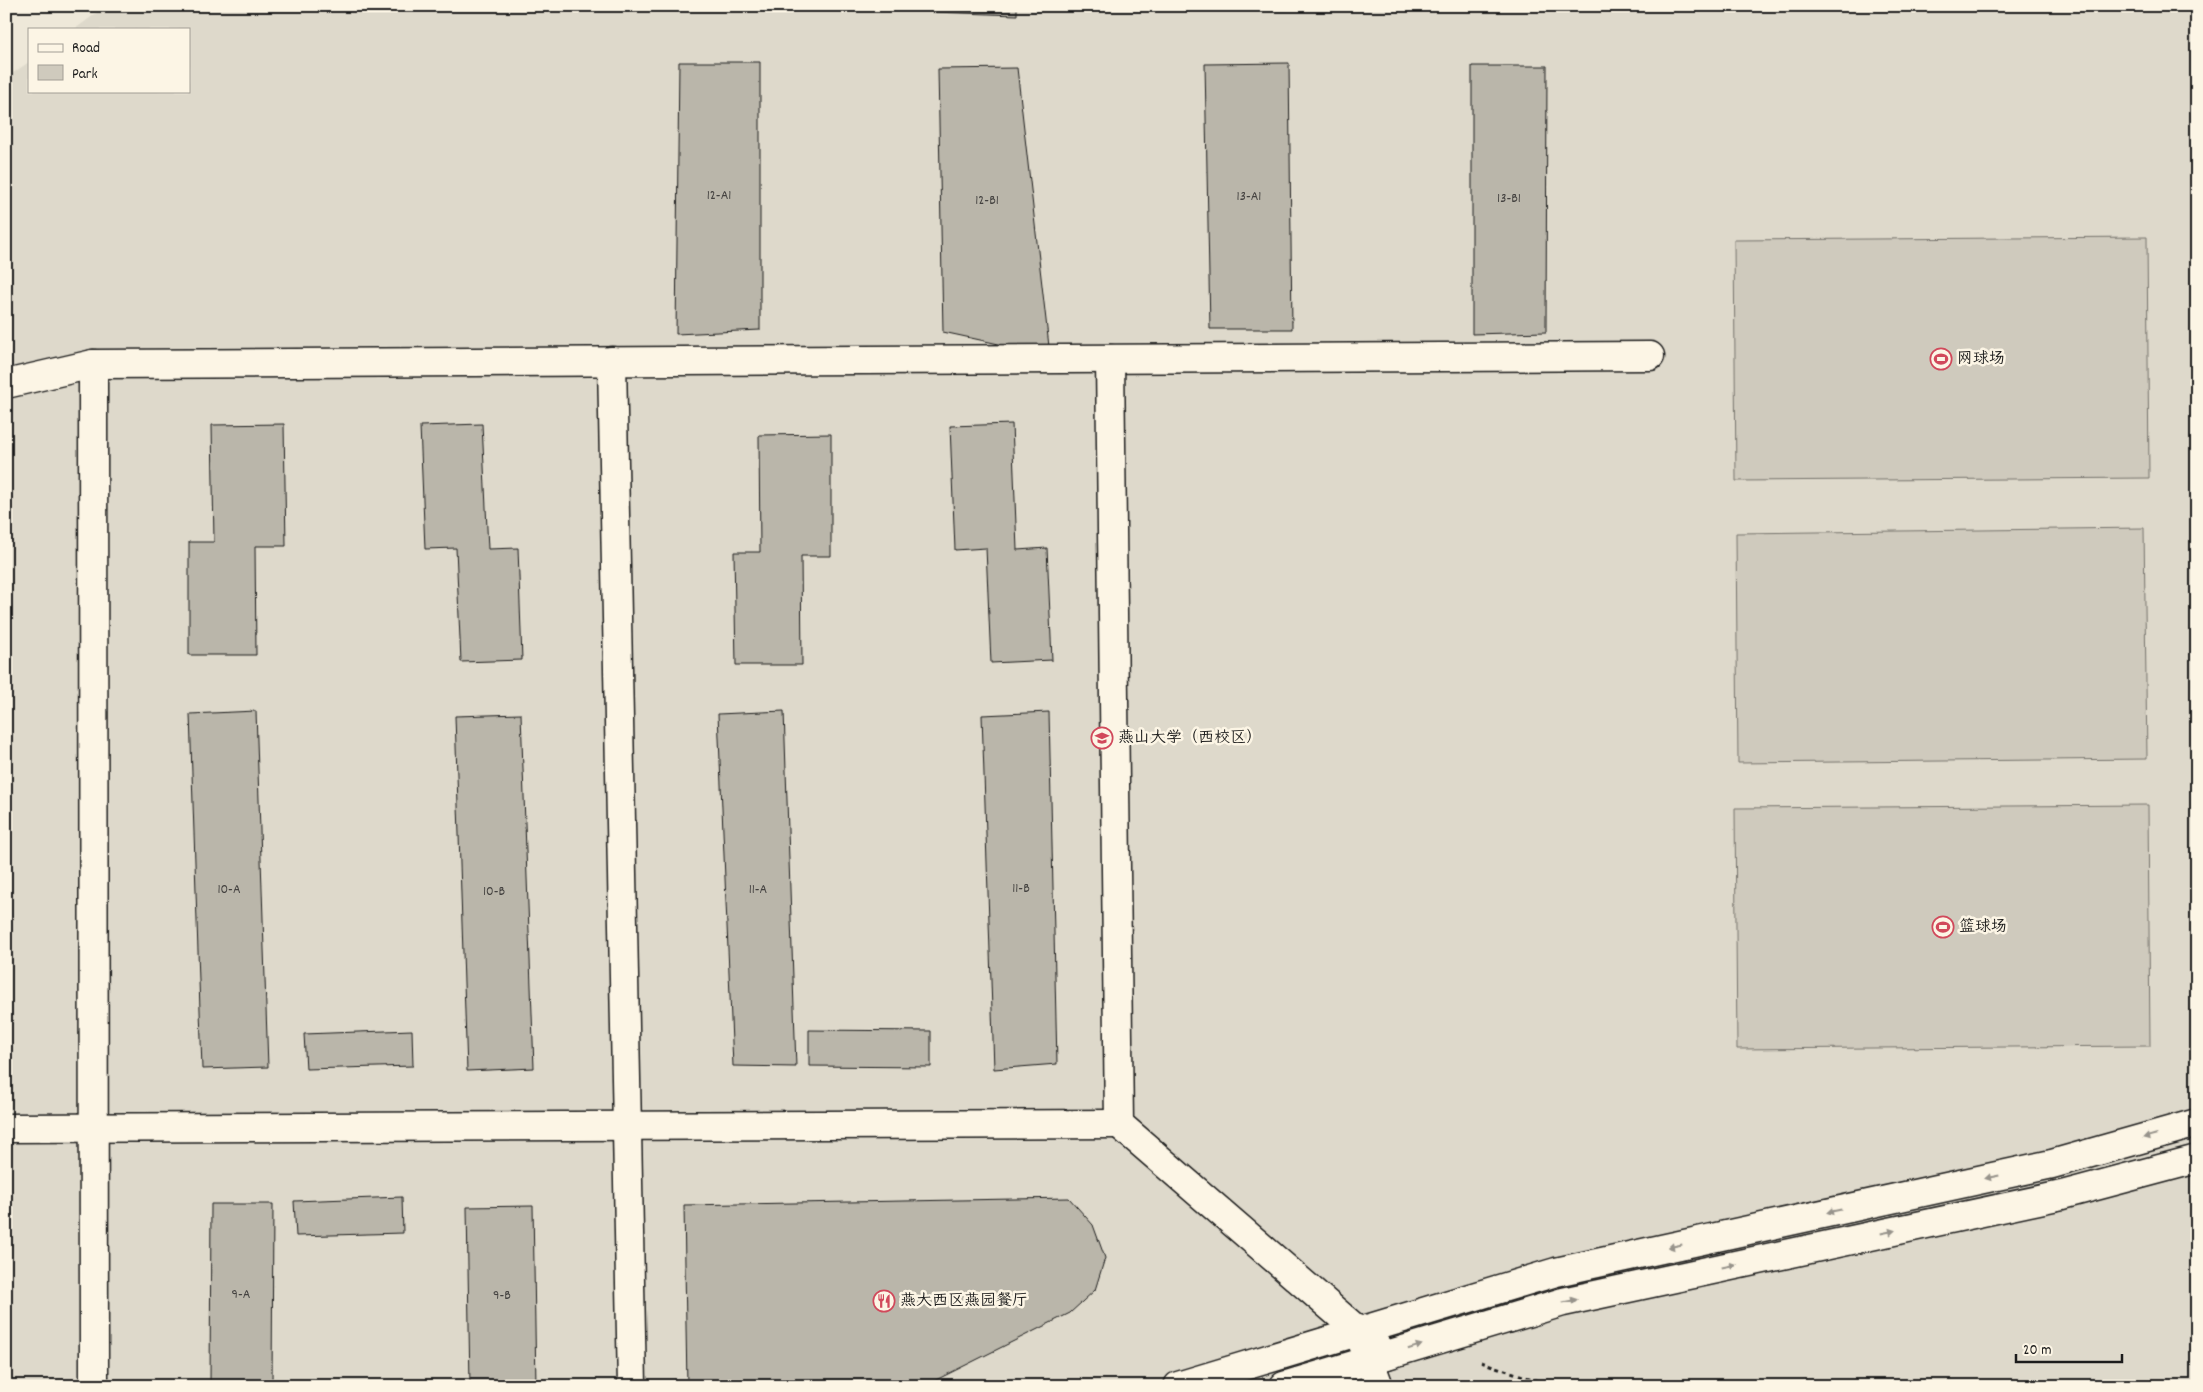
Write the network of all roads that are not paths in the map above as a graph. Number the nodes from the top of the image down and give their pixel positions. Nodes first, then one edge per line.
1 (1650, 356) dead end
2 (1110, 358) junction
3 (612, 361) junction
4 (92, 364) junction
5 (6, 384) edge
6 (2197, 1123) edge
7 (1119, 1124) junction
8 (628, 1125) junction
9 (94, 1127) junction
10 (6, 1128) edge
11 (2197, 1159) edge
12 (1358, 1331) junction
13 (1378, 1358) junction
14 (94, 1386) edge
15 (632, 1386) edge
16 (1178, 1386) edge
17 (1284, 1386) edge
18 (1379, 1386) edge

1 - 2 street
2 - 3 street
2 - 7 street
3 - 4 street
3 - 8 street
4 - 5 street
4 - 9 street
6 -> 12 street
7 - 8 street
7 - 12 street
8 - 9 street
8 - 15 street
9 - 10 street
9 - 14 street
13 -> 11 street
12 - 13 street
12 - 16 street
13 - 17 street
13 - 18 street

